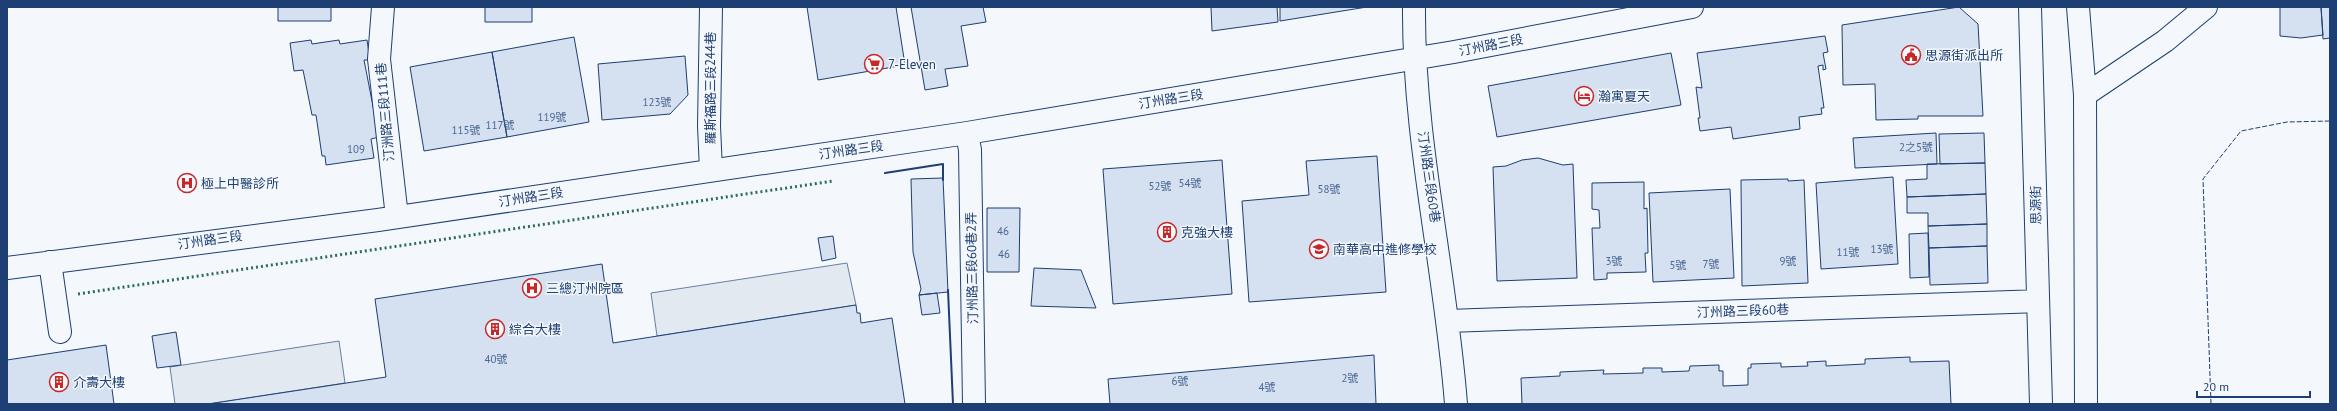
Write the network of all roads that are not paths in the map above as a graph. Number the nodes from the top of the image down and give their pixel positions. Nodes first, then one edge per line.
1 (382, 7) edge
2 (711, 7) edge
3 (1414, 7) edge
4 (1692, 7) edge
5 (2030, 7) edge
6 (2078, 7) edge
7 (2206, 7) edge
8 (1414, 57) junction
9 (2085, 95) junction
10 (967, 133) junction
11 (711, 170) junction
12 (397, 217) junction
13 (50, 262) junction
14 (7, 268) edge
15 (2038, 301) junction
16 (1448, 321) junction
17 (60, 332) dead end
18 (974, 404) edge
19 (1456, 404) edge
20 (2041, 404) edge
21 (2086, 404) edge

1 - 12 street, 汀洲路三段111巷
2 - 11 street, 羅斯福路三段244巷
3 - 8 street, 汀州路三段60巷
4 - 8 street, 汀州路三段
5 - 15 street, 思源街
6 - 9 street
7 - 9 street
8 - 10 street, 汀州路三段
8 - 16 street, 汀州路三段60巷
9 - 21 street
10 - 11 street, 汀州路三段
10 - 18 street, 汀州路三段60巷2弄
11 - 12 street, 汀州路三段
12 - 13 street, 汀州路三段
13 - 14 street, 汀州路三段
13 - 17 street
15 - 16 street, 汀州路三段60巷
15 - 20 street, 思源街
16 - 19 street, 汀州路三段60巷

